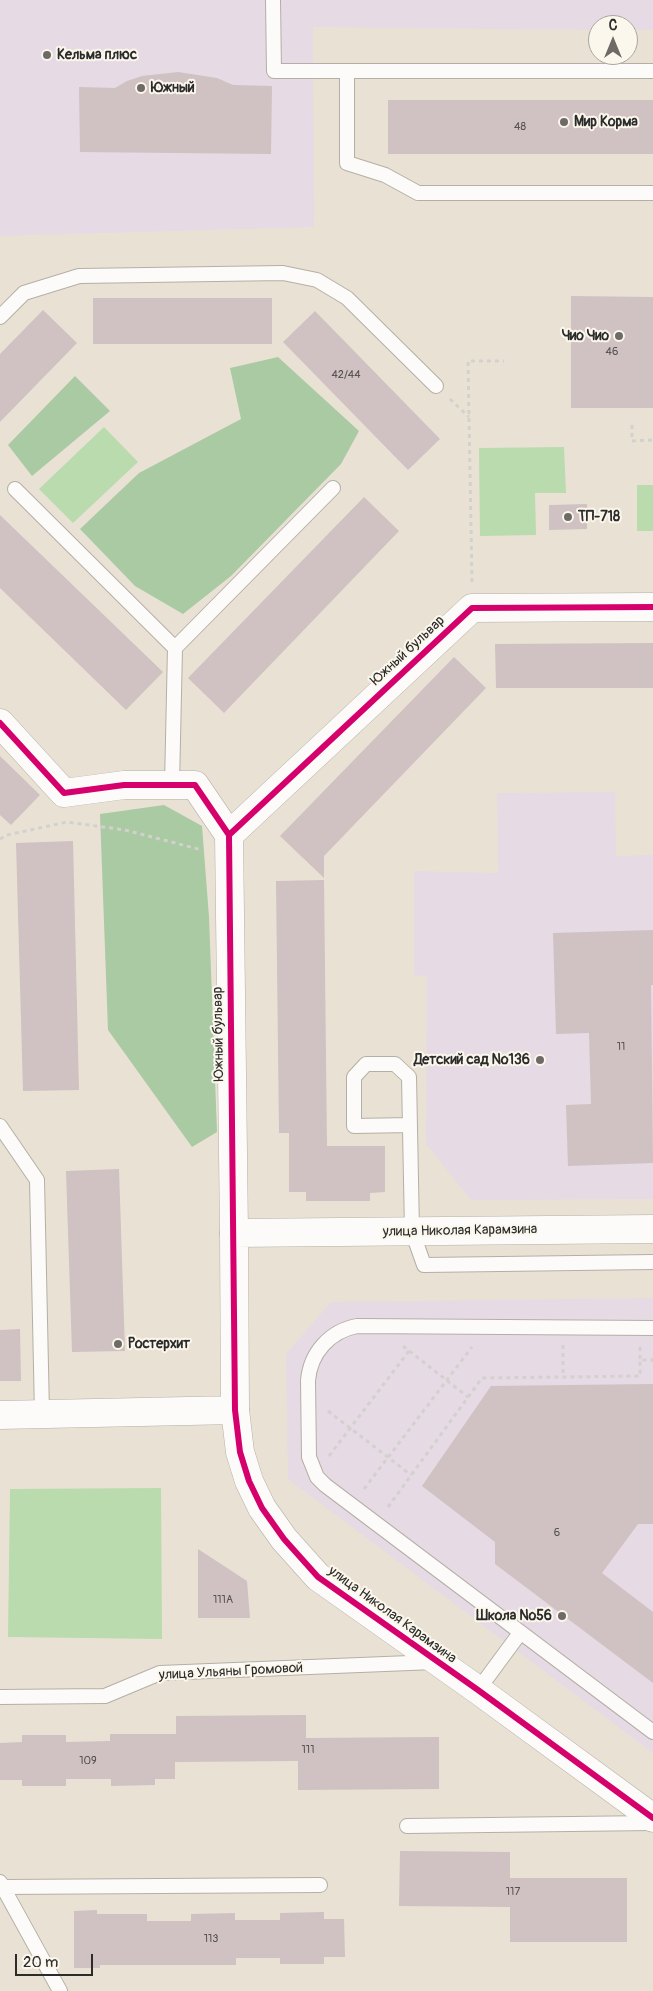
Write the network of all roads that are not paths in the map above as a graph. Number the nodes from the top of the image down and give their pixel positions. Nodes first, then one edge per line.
1 (273, 0) edge
2 (347, 71) junction
3 (653, 71) edge
4 (653, 193) edge
5 (0, 317) edge
6 (436, 386) road end
7 (333, 488) dead end
8 (16, 489) dead end
9 (653, 607) edge
10 (175, 648) junction
11 (0, 723) edge
12 (172, 785) junction
13 (229, 846) junction
14 (410, 1125) junction
15 (0, 1126) edge
16 (653, 1229) edge
17 (412, 1231) junction
18 (234, 1233) junction
19 (653, 1262) edge
20 (653, 1328) edge
21 (235, 1410) junction
22 (42, 1414) junction
23 (0, 1415) edge
24 (520, 1632) junction
25 (435, 1662) junction
26 (478, 1690) junction
27 (0, 1697) edge
28 (653, 1732) edge
29 (653, 1818) edge
30 (653, 1823) edge
31 (407, 1826) dead end
32 (1, 1885) edge
33 (320, 1885) dead end
34 (60, 1991) edge

1 - 2 lane
2 - 3 lane
2 - 4 lane
5 - 6 lane
7 - 10 lane
8 - 10 lane
9 - 13 street, Южный бульвар
10 - 12 lane
11 - 12 street
12 - 13 street
13 - 18 street, Южный бульвар
14 - 14 lane
14 - 17 lane
15 - 22 lane
16 - 17 street, улица Николая Карамзина
17 - 18 street, улица Николая Карамзина
17 - 19 lane
18 - 21 street, улица Николая Карамзина
20 - 24 lane
21 - 22 street
21 - 25 street, улица Николая Карамзина
22 - 23 street
24 - 26 lane
24 - 28 lane
25 - 26 street, улица Николая Карамзина
25 - 27 lane, улица Ульяны Громовой
26 - 29 street, улица Николая Карамзина
30 - 31 lane
32 - 33 lane
32 - 34 lane

